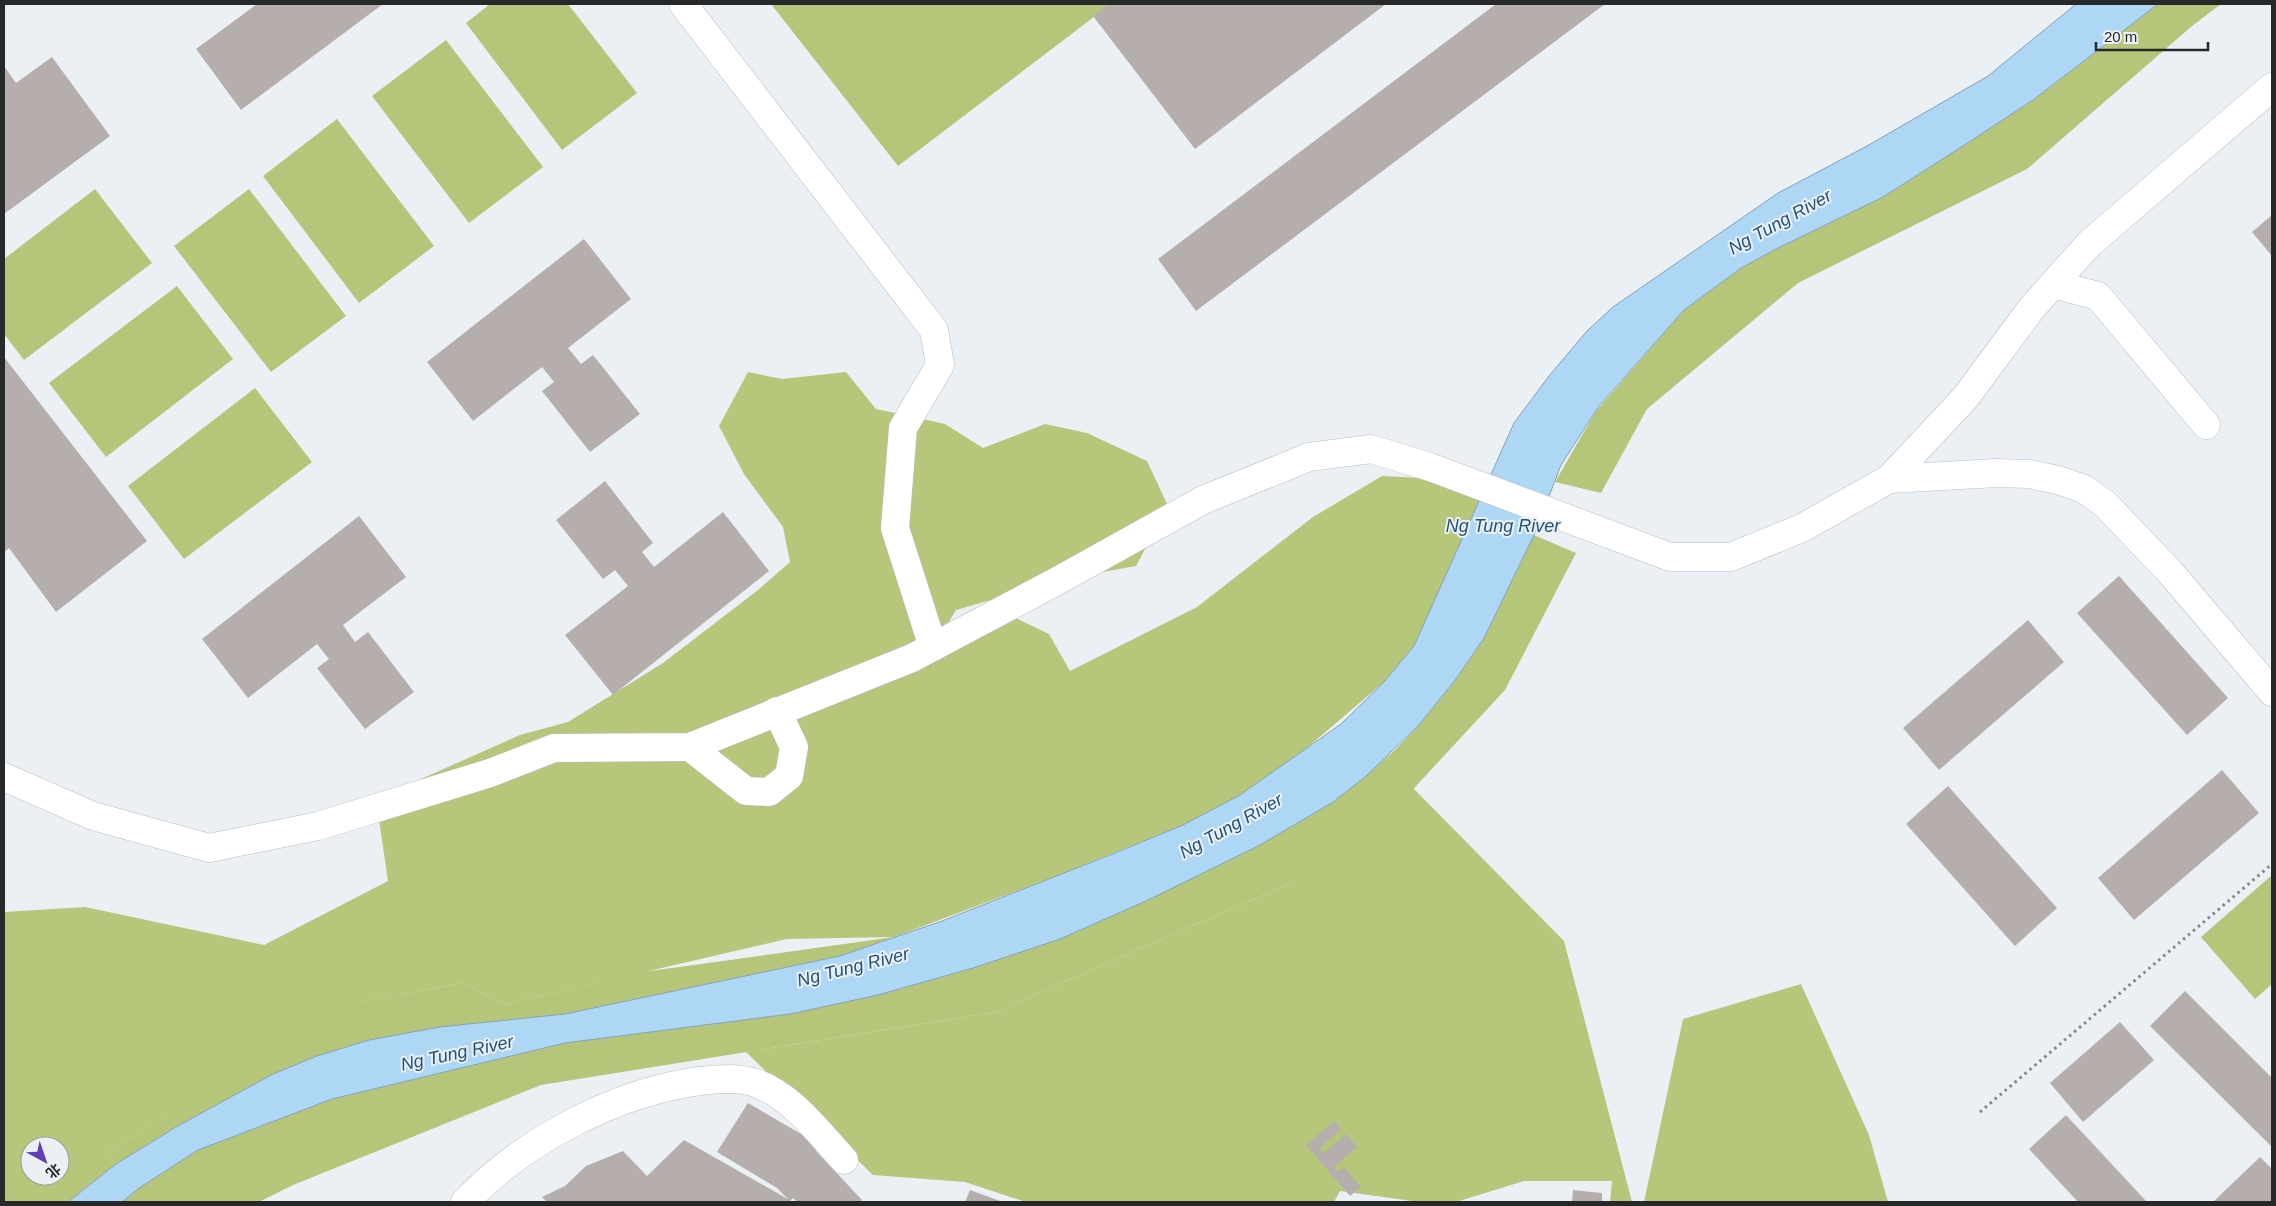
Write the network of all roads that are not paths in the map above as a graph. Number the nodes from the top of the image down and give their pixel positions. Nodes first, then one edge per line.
1 (683, 4) edge
2 (2272, 87) edge
3 (2053, 284) junction
4 (2206, 425) dead end
5 (1888, 479) junction
6 (933, 647) junction
7 (2272, 692) edge
8 (777, 711) junction
9 (690, 747) junction
10 (4, 777) edge
11 (844, 1160) dead end
12 (465, 1202) edge

1 - 6 lane
2 - 3 lane
3 - 4 lane
3 - 5 lane
5 - 6 lane
5 - 7 lane
6 - 8 lane
8 - 9 lane
8 - 9 lane
9 - 10 lane
11 - 12 lane

